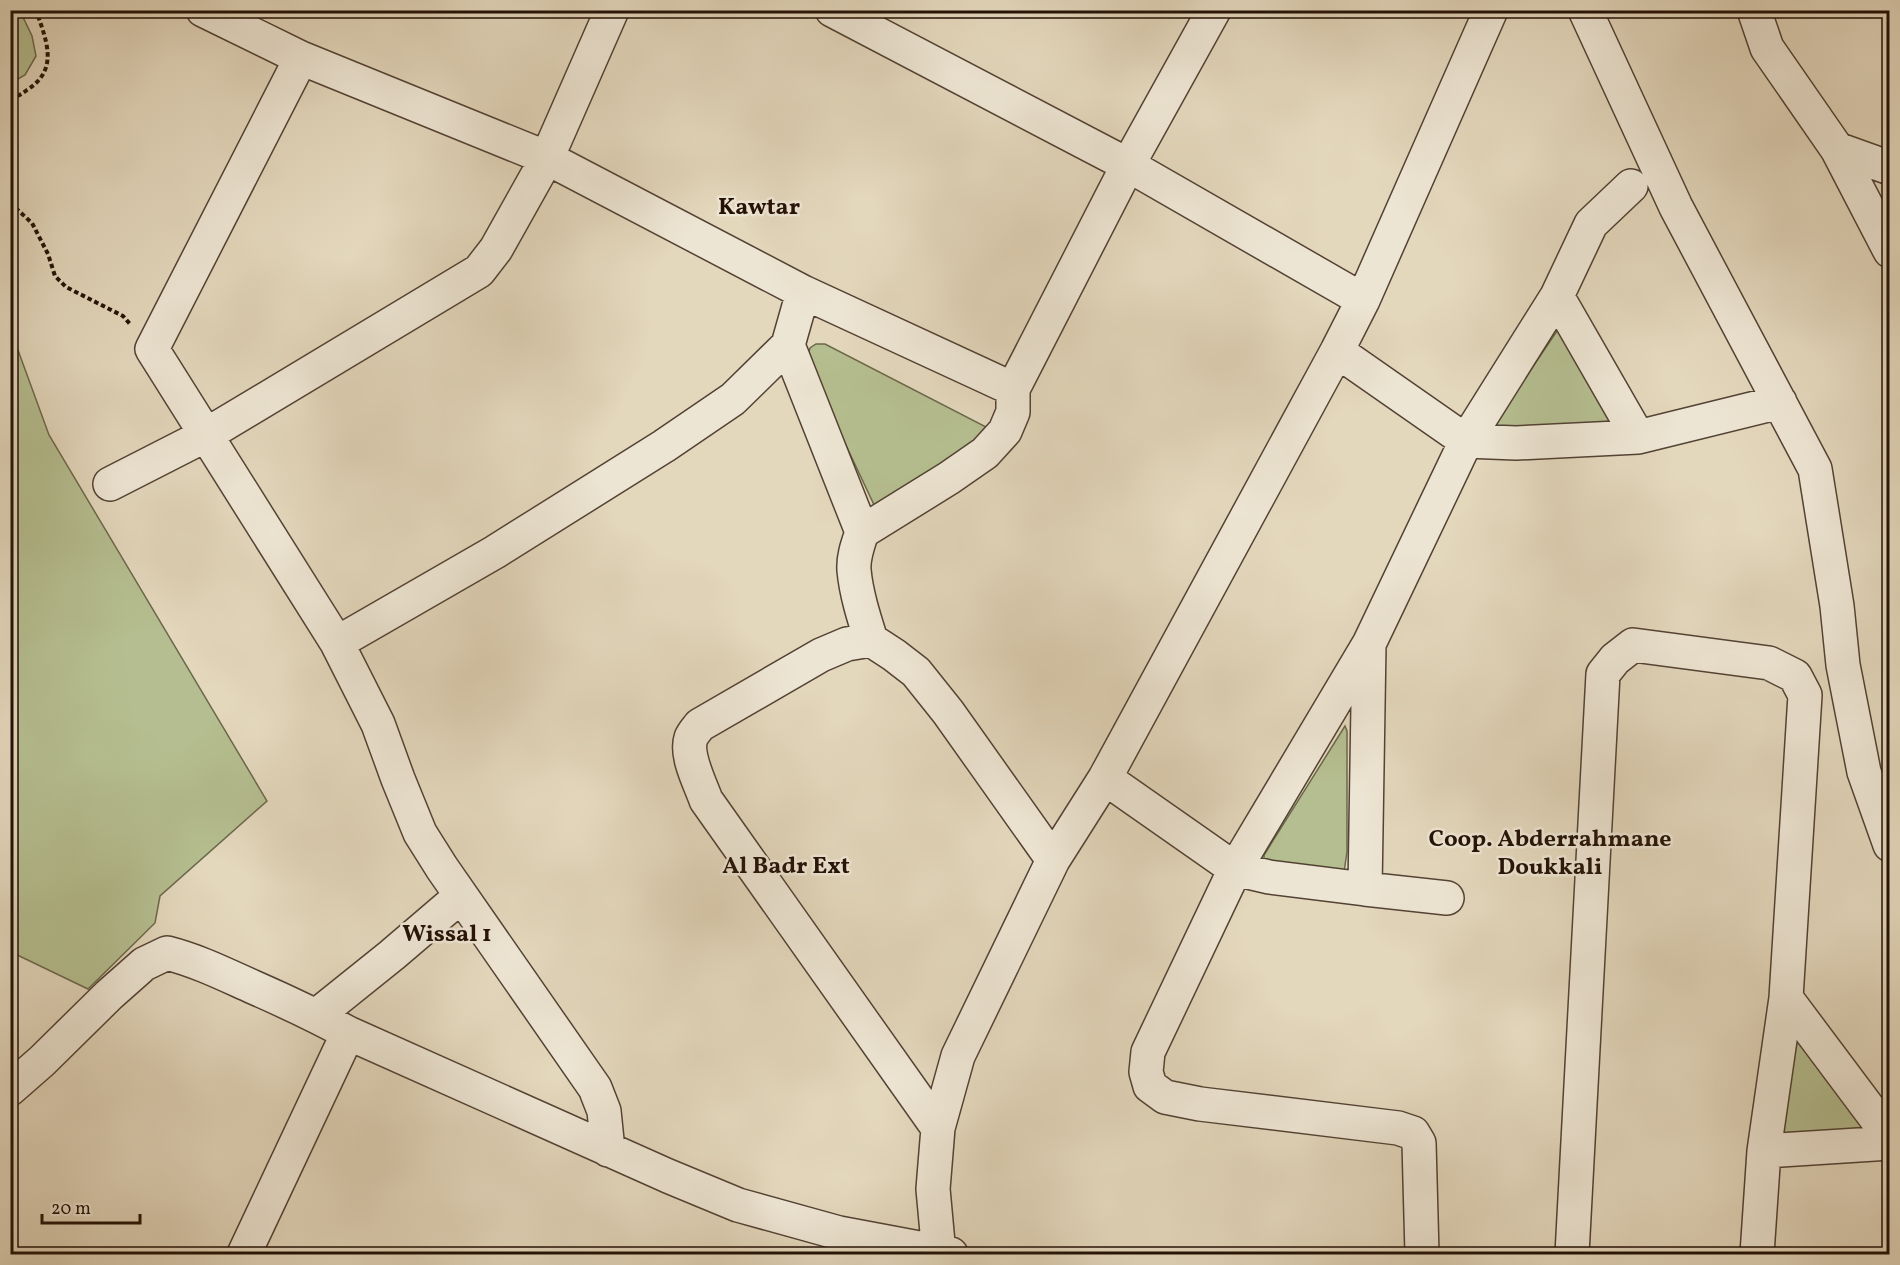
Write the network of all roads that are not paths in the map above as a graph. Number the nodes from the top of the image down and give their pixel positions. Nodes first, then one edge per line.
1 (203, 10) edge
2 (612, 10) edge
3 (832, 10) edge
4 (1214, 10) edge
5 (1491, 10) edge
6 (1585, 10) edge
7 (1754, 10) edge
8 (301, 58) junction
9 (1837, 149) junction
10 (547, 158) junction
11 (1128, 165) junction
12 (1890, 168) edge
13 (1631, 186) dead end
14 (1890, 251) edge
15 (803, 292) junction
16 (1557, 296) junction
17 (1363, 300) junction
18 (788, 345) junction
19 (1337, 351) junction
20 (1012, 389) junction
21 (1780, 402) junction
22 (206, 435) junction
23 (1638, 437) junction
24 (1466, 441) junction
25 (110, 484) dead end
26 (862, 532) junction
27 (871, 640) junction
28 (337, 643) junction
29 (1369, 644) junction
30 (1105, 778) junction
31 (1890, 845) edge
32 (1053, 860) junction
33 (1235, 869) junction
34 (1365, 889) junction
35 (461, 896) junction
36 (1447, 898) dead end
37 (1786, 998) junction
38 (316, 1016) junction
39 (348, 1033) junction
40 (10, 1089) edge
41 (938, 1128) junction
42 (1890, 1137) edge
43 (1890, 1143) edge
44 (608, 1150) junction
45 (1764, 1151) junction
46 (248, 1253) edge
47 (943, 1254) edge
48 (1422, 1254) edge
49 (1572, 1254) edge
50 (1757, 1254) edge

1 - 8 street
2 - 10 street
3 - 11 street
4 - 11 street
5 - 17 street
6 - 21 street
7 - 9 street
8 - 10 street
8 - 22 street
9 - 12 street
9 - 14 street
10 - 15 street
10 - 22 street
11 - 17 street
11 - 20 street
13 - 16 street
15 - 18 street
15 - 20 street
16 - 23 street
16 - 24 street
17 - 19 street
18 - 26 street
18 - 28 street
19 - 24 street
19 - 30 street
20 - 26 street
21 - 23 street
21 - 31 street
22 - 25 street
22 - 28 street
23 - 24 street
24 - 29 street
26 - 27 street
27 - 32 street
27 - 41 street
28 - 35 street
29 - 33 street
29 - 34 street
30 - 32 street
30 - 33 street
32 - 41 street
33 - 34 street
33 - 48 street
34 - 36 street
35 - 38 street
35 - 44 street
37 - 42 street
37 - 45 street
37 - 49 street
38 - 39 street
38 - 40 street
39 - 44 street
39 - 46 street
41 - 47 street
43 - 45 street
44 - 47 street
45 - 50 street

